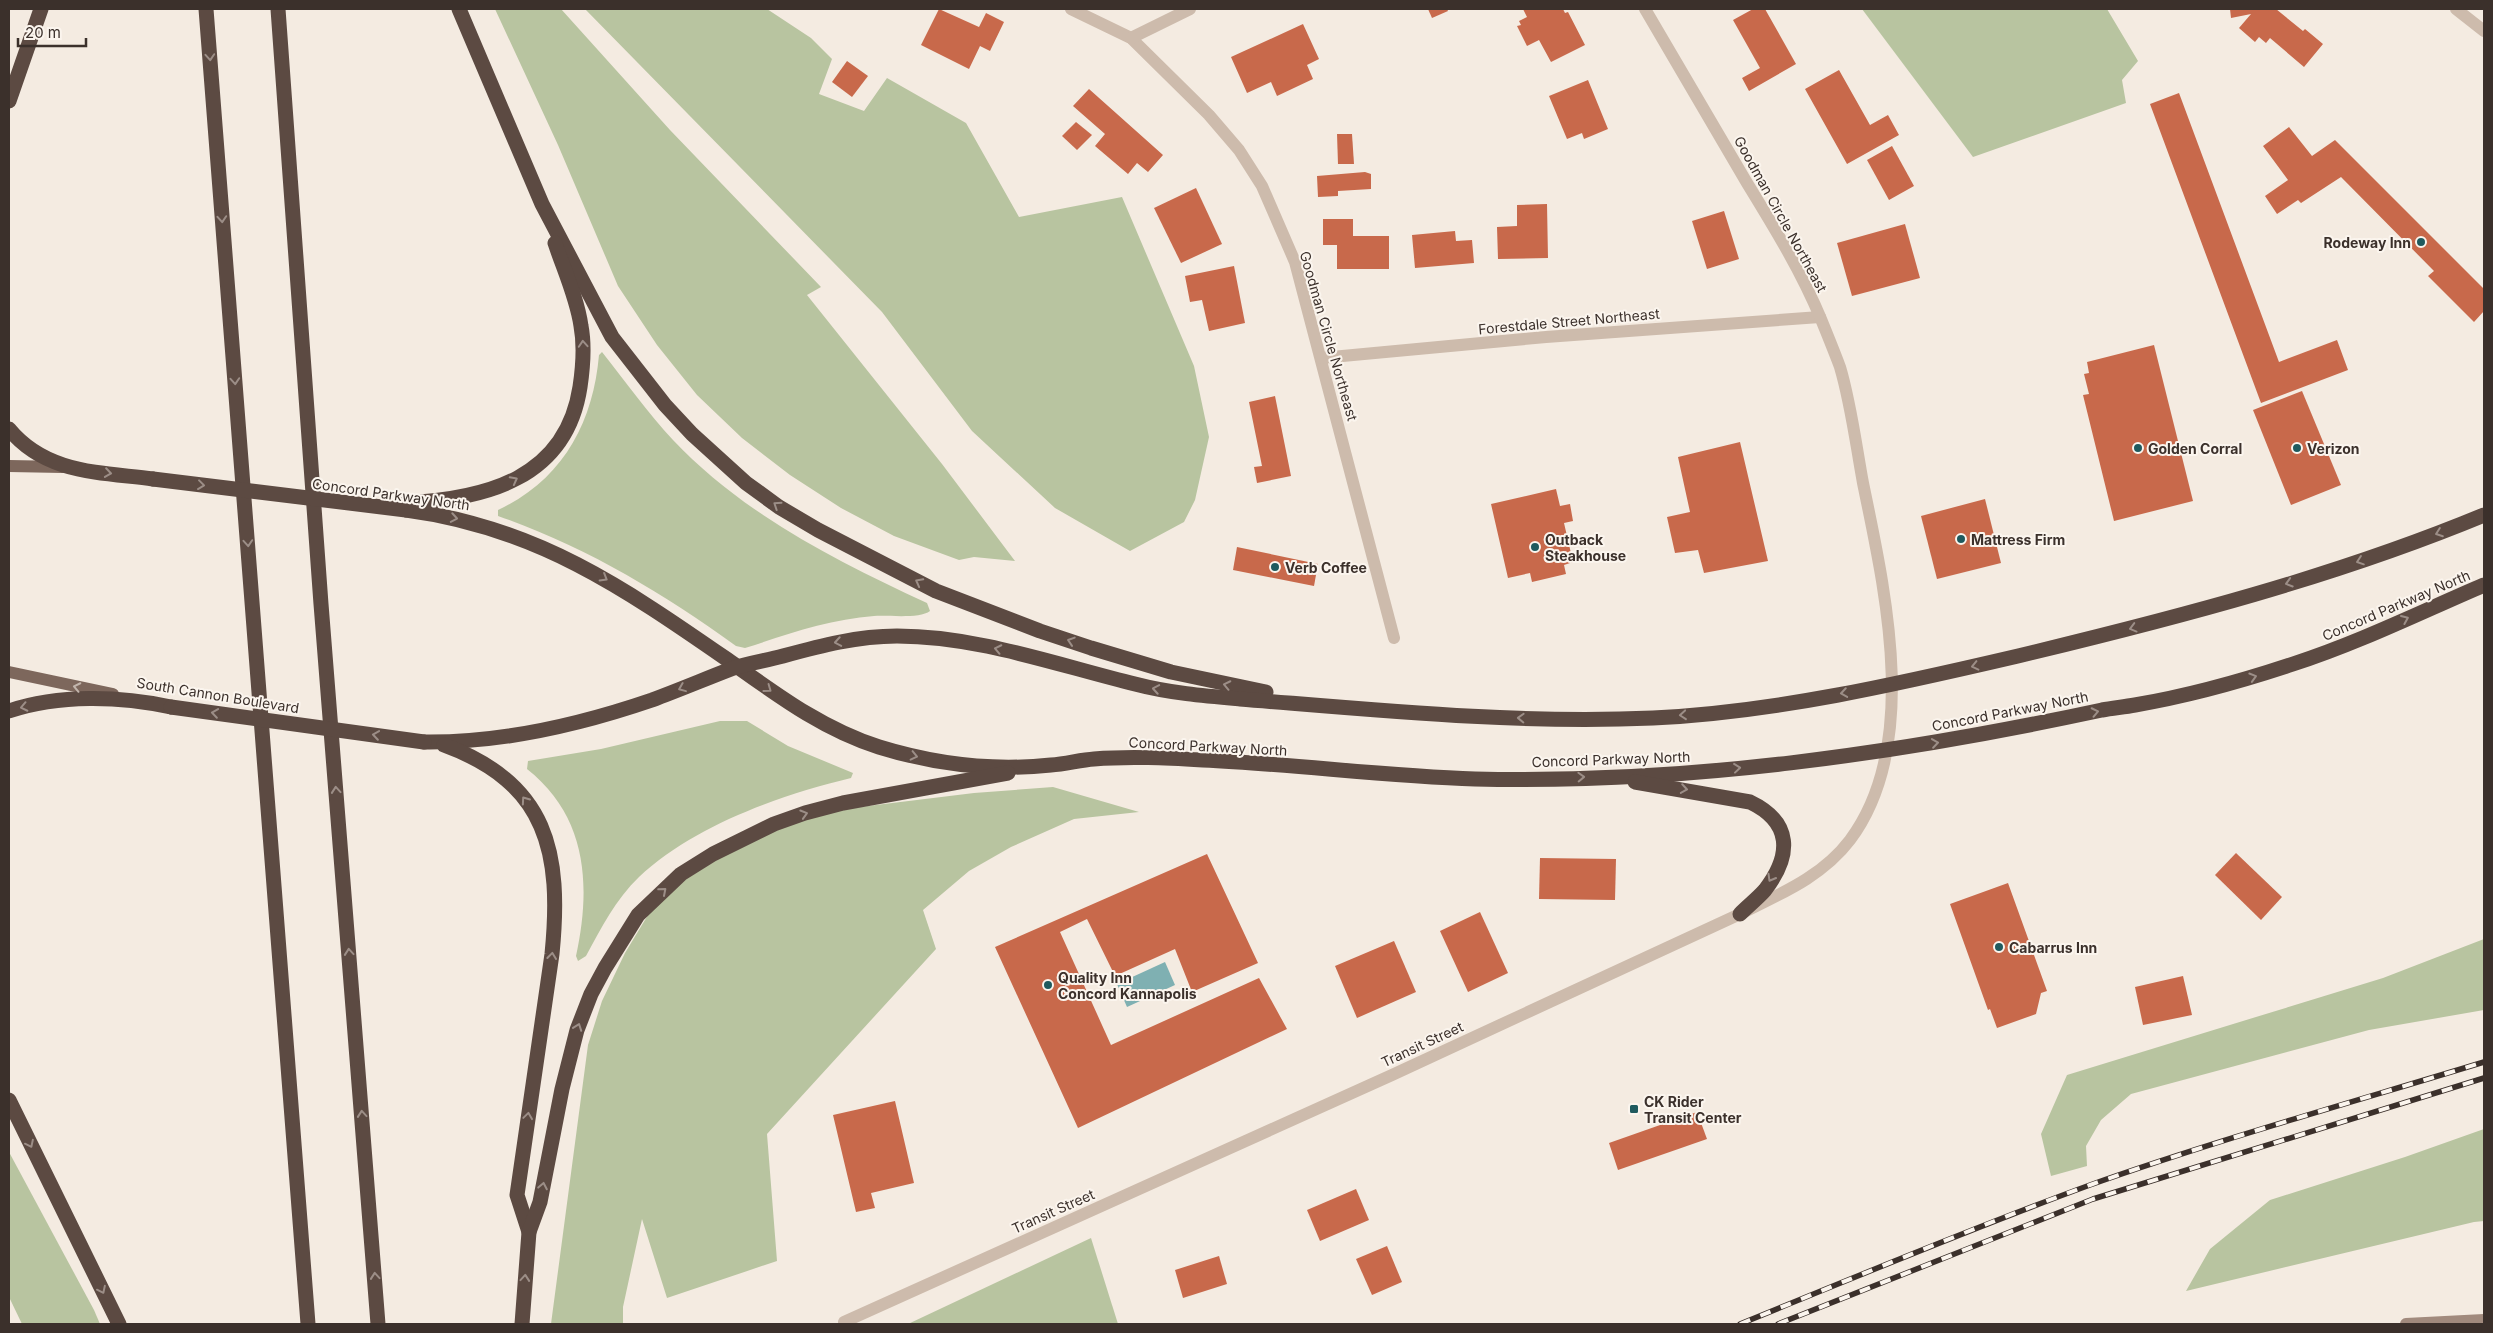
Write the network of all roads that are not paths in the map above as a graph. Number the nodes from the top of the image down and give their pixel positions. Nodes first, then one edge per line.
1 (41, 9) edge
2 (206, 9) edge
3 (278, 9) edge
4 (459, 9) edge
5 (1071, 9) edge
6 (1190, 9) edge
7 (1645, 9) edge
8 (2456, 9) edge
9 (2484, 31) edge
10 (1131, 38) junction
11 (9, 102) edge
12 (542, 204) junction
13 (1820, 317) junction
14 (1321, 358) junction
15 (9, 429) edge
16 (9, 466) edge
17 (63, 467) junction
18 (364, 506) junction
19 (2484, 514) edge
20 (2484, 585) edge
21 (1394, 638) dead end
22 (738, 667) junction
23 (9, 672) edge
24 (1892, 684) junction
25 (142, 700) junction
26 (1344, 707) junction
27 (9, 711) edge
28 (429, 742) junction
29 (1887, 749) junction
30 (1049, 765) junction
31 (1601, 776) junction
32 (1740, 914) junction
33 (9, 1100) edge
34 (529, 1232) junction
35 (2484, 1320) edge
36 (844, 1322) dead end
37 (119, 1324) edge
38 (308, 1324) edge
39 (378, 1324) edge
40 (522, 1324) edge
41 (2406, 1324) edge

1 - 11 highway
2 -> 38 highway
39 -> 3 highway
4 - 12 highway
5 - 10 street, Goodman Circle Northeast
6 - 10 street
7 - 13 street, Goodman Circle Northeast
8 - 9 street
10 - 14 street, Goodman Circle Northeast
18 -> 12 highway
26 -> 12 highway
13 - 14 street, Forestdale Street Northeast
13 - 24 street, Goodman Circle Northeast
14 - 21 street, Goodman Circle Northeast
15 - 17 highway
16 - 17 main road
17 -> 18 highway, Concord Parkway North, bridge
18 -> 22 highway, Concord Parkway North, bridge
19 -> 24 highway
29 -> 20 highway, Concord Parkway North
26 -> 22 highway
22 -> 28 highway
22 -> 30 highway, Concord Parkway North
25 -> 23 main road, South Cannon Boulevard
24 -> 26 highway
24 - 29 street, Transit Street
25 -> 27 highway
28 -> 25 highway, South Cannon Boulevard, bridge
34 -> 28 highway
31 -> 29 highway, Concord Parkway North
29 - 32 street, Transit Street
30 -> 31 highway, Concord Parkway North
34 -> 30 highway
31 -> 32 highway
32 - 36 street, Transit Street
33 -> 37 highway
40 -> 34 highway
35 - 41 main road

